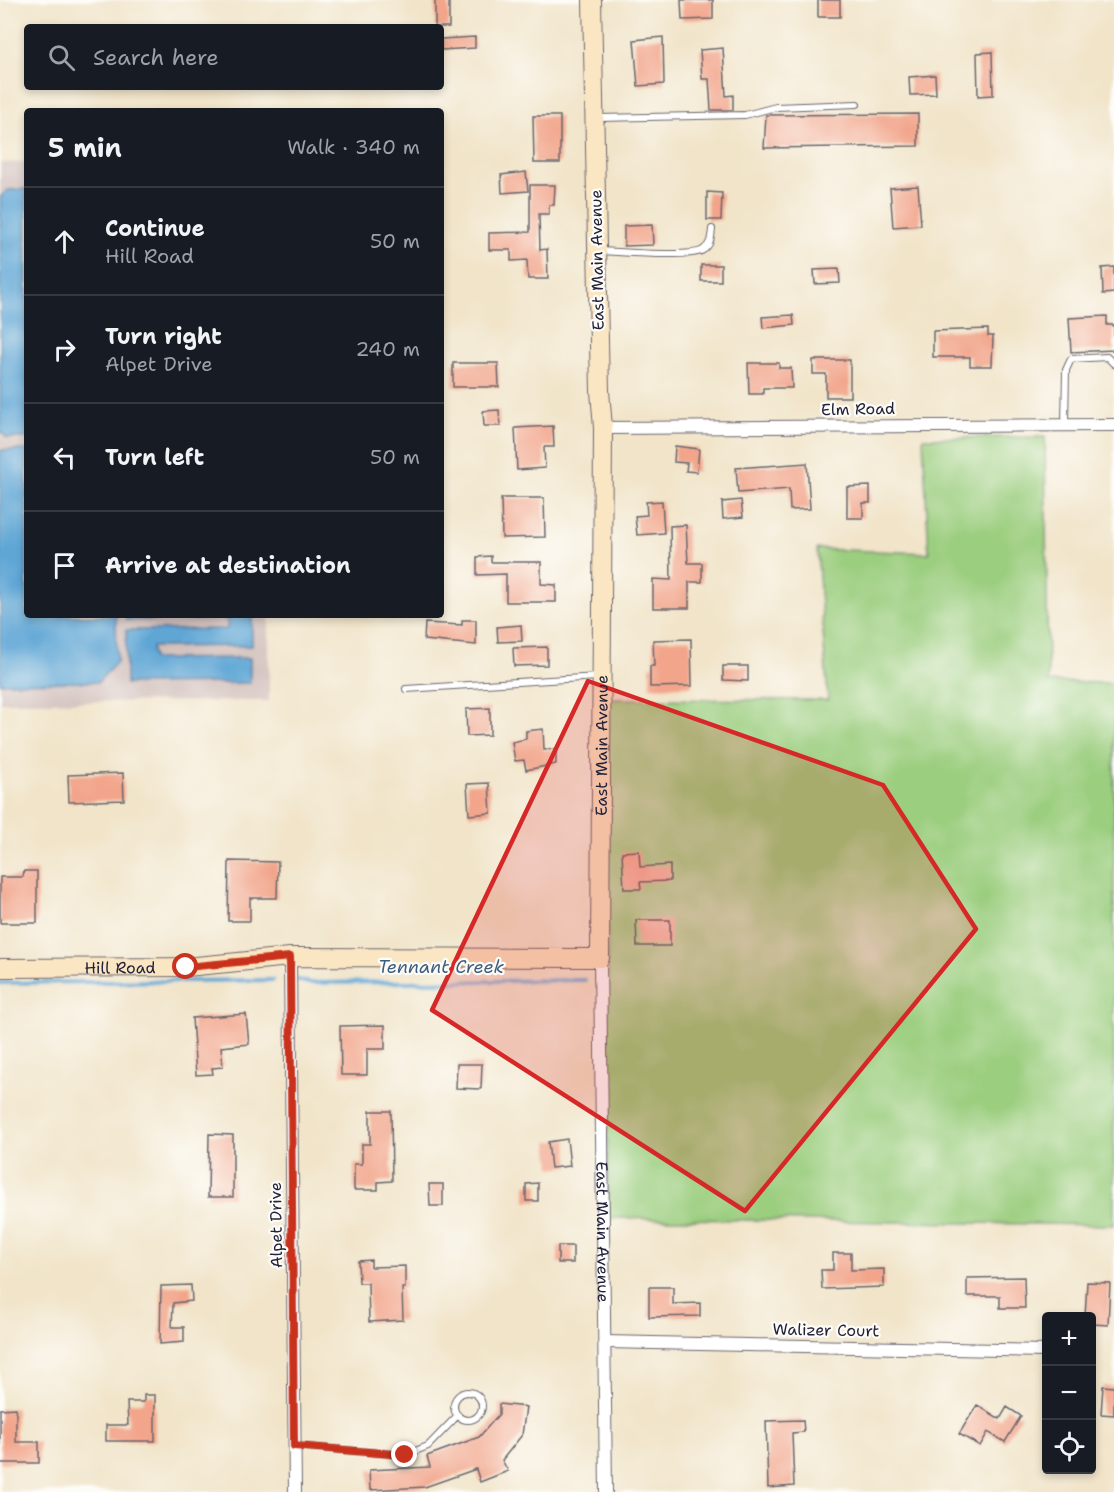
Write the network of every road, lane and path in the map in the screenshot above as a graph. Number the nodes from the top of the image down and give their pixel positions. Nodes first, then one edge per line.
1 (592, 0) edge
2 (857, 104) dead end
3 (594, 118) junction
4 (712, 230) dead end
5 (597, 251) junction
6 (1114, 364) edge
7 (1065, 425) junction
8 (1114, 425) edge
9 (603, 428) junction
10 (602, 677) junction
11 (406, 688) dead end
12 (290, 957) junction
13 (600, 958) junction
14 (0, 968) edge
15 (605, 1342) junction
16 (1042, 1351) edge
17 (458, 1415) junction
18 (294, 1446) junction
19 (295, 1492) edge
20 (606, 1492) edge

1 - 3 street, East Main Avenue
2 - 3 lane
3 - 5 street, East Main Avenue
4 - 5 lane
5 - 9 street, East Main Avenue
6 - 7 lane
7 - 8 street, Elm Road
7 - 9 street, Elm Road
9 - 10 street, East Main Avenue
10 - 11 lane
10 - 13 street, East Main Avenue
12 - 13 street, Hill Road
12 - 14 street, Hill Road
12 - 18 street, Alpet Drive
13 - 15 street, East Main Avenue
15 - 16 street, Walizer Court
15 - 20 street, East Main Avenue
17 - 17 lane
17 - 18 lane
18 - 19 street, Alpet Drive

